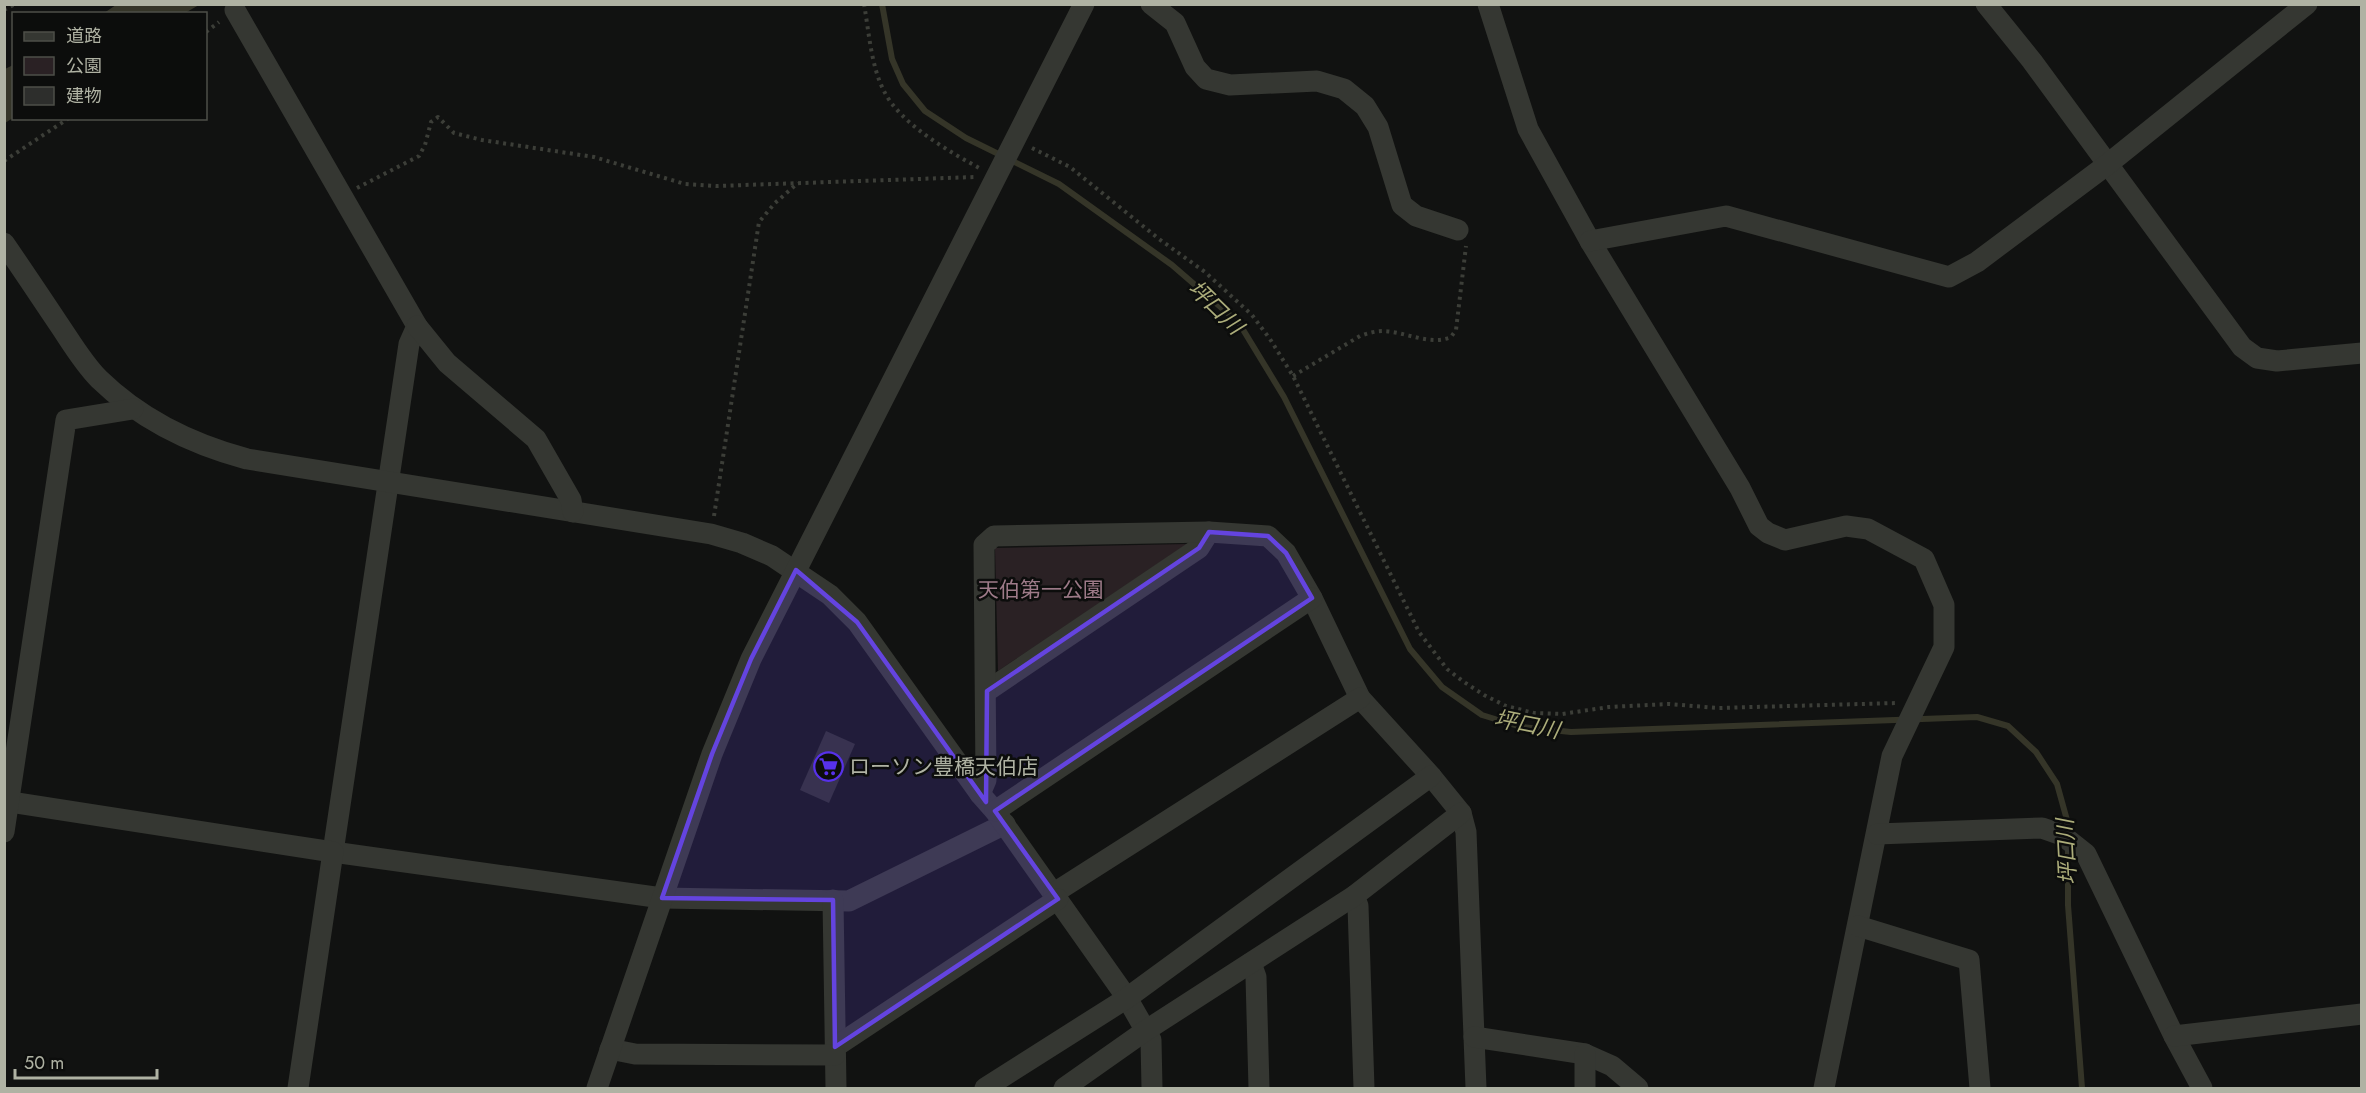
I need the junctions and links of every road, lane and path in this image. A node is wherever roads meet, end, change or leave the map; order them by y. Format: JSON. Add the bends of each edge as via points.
{"nodes":[{"id":1,"x":15,"y":4,"type":"edge"},
{"id":2,"x":864,"y":4,"type":"edge"},
{"id":3,"x":1084,"y":4,"type":"edge"},
{"id":4,"x":1151,"y":4,"type":"edge"},
{"id":5,"x":1488,"y":4,"type":"edge"},
{"id":6,"x":1986,"y":4,"type":"edge"},
{"id":7,"x":2307,"y":4,"type":"edge"},
{"id":8,"x":4,"y":10,"type":"edge"},
{"id":9,"x":235,"y":10,"type":"dead end"},
{"id":10,"x":66,"y":120,"type":"edge"},
{"id":11,"x":1014,"y":142,"type":"junction"},
{"id":12,"x":4,"y":160,"type":"edge"},
{"id":13,"x":2108,"y":164,"type":"junction"},
{"id":14,"x":997,"y":177,"type":"junction"},
{"id":15,"x":799,"y":183,"type":"junction"},
{"id":16,"x":342,"y":195,"type":"junction"},
{"id":17,"x":1458,"y":230,"type":"joint"},
{"id":18,"x":1590,"y":241,"type":"junction"},
{"id":19,"x":4,"y":243,"type":"edge"},
{"id":20,"x":417,"y":326,"type":"junction"},
{"id":21,"x":2361,"y":353,"type":"edge"},
{"id":22,"x":1293,"y":376,"type":"junction"},
{"id":23,"x":133,"y":409,"type":"junction"},
{"id":24,"x":389,"y":482,"type":"junction"},
{"id":25,"x":573,"y":512,"type":"junction"},
{"id":26,"x":1209,"y":532,"type":"junction"},
{"id":27,"x":711,"y":534,"type":"junction"},
{"id":28,"x":796,"y":570,"type":"junction"},
{"id":29,"x":1312,"y":598,"type":"junction"},
{"id":30,"x":987,"y":691,"type":"junction"},
{"id":31,"x":1360,"y":699,"type":"junction"},
{"id":32,"x":1915,"y":707,"type":"junction"},
{"id":33,"x":1431,"y":776,"type":"junction"},
{"id":34,"x":980,"y":794,"type":"junction"},
{"id":35,"x":7,"y":801,"type":"edge"},
{"id":36,"x":1461,"y":813,"type":"junction"},
{"id":37,"x":1000,"y":818,"type":"junction"},
{"id":38,"x":4,"y":832,"type":"edge"},
{"id":39,"x":1877,"y":834,"type":"junction"},
{"id":40,"x":333,"y":852,"type":"junction"},
{"id":41,"x":1056,"y":896,"type":"junction"},
{"id":42,"x":1354,"y":896,"type":"junction"},
{"id":43,"x":662,"y":898,"type":"junction"},
{"id":44,"x":833,"y":900,"type":"junction"},
{"id":45,"x":1858,"y":926,"type":"junction"},
{"id":46,"x":1251,"y":963,"type":"junction"},
{"id":47,"x":1127,"y":998,"type":"junction"},
{"id":48,"x":2361,"y":1014,"type":"edge"},
{"id":49,"x":1146,"y":1031,"type":"junction"},
{"id":50,"x":2174,"y":1036,"type":"junction"},
{"id":51,"x":1474,"y":1037,"type":"junction"},
{"id":52,"x":610,"y":1049,"type":"junction"},
{"id":53,"x":835,"y":1051,"type":"junction"},
{"id":54,"x":1585,"y":1054,"type":"junction"},
{"id":55,"x":298,"y":1089,"type":"edge"},
{"id":56,"x":597,"y":1089,"type":"edge"},
{"id":57,"x":836,"y":1089,"type":"edge"},
{"id":58,"x":985,"y":1089,"type":"edge"},
{"id":59,"x":1064,"y":1089,"type":"edge"},
{"id":60,"x":1152,"y":1089,"type":"edge"},
{"id":61,"x":1260,"y":1089,"type":"edge"},
{"id":62,"x":1364,"y":1089,"type":"edge"},
{"id":63,"x":1476,"y":1089,"type":"edge"},
{"id":64,"x":1586,"y":1089,"type":"edge"},
{"id":65,"x":1638,"y":1089,"type":"edge"},
{"id":66,"x":1824,"y":1089,"type":"edge"},
{"id":67,"x":1980,"y":1089,"type":"edge"},
{"id":68,"x":2202,"y":1089,"type":"edge"}],
"edges":[{"from":1,"to":8,"type":"path"},
{"from":2,"to":14,"type":"path","via":[[876,71],[893,104],[944,149]]},
{"from":3,"to":11,"type":"street"},
{"from":4,"to":17,"type":"street","via":[[1175,22],[1195,67],[1206,79],[1230,85],[1317,81],[1344,89],[1365,106],[1378,127],[1401,205],[1416,216]]},
{"from":5,"to":18,"type":"street","via":[[1528,129]]},
{"from":6,"to":13,"type":"street"},
{"from":7,"to":13,"type":"street"},
{"from":9,"to":16,"type":"street"},
{"from":10,"to":12,"type":"path"},
{"from":11,"to":14,"type":"street"},
{"from":11,"to":22,"type":"path","via":[[1070,167],[1205,272],[1252,315]]},
{"from":13,"to":18,"type":"street","via":[[1977,262],[1949,277],[1726,216]]},
{"from":13,"to":21,"type":"street","via":[[2242,347],[2257,358],[2277,361]]},
{"from":14,"to":15,"type":"path"},
{"from":14,"to":28,"type":"street"},
{"from":15,"to":16,"type":"path","via":[[685,184],[594,157],[454,133],[438,117],[431,122],[419,156]]},
{"from":15,"to":27,"type":"path","via":[[759,222]]},
{"from":16,"to":20,"type":"street"},
{"from":17,"to":22,"type":"path","via":[[1465,238],[1466,248],[1456,330],[1451,337],[1437,341],[1372,332]]},
{"from":18,"to":32,"type":"street","via":[[1767,533],[1785,540],[1846,526],[1868,529],[1924,560],[1944,605],[1944,647]]},
{"from":19,"to":23,"type":"street","via":[[77,352],[98,378]]},
{"from":20,"to":24,"type":"street","via":[[409,344]]},
{"from":20,"to":25,"type":"street","via":[[447,363],[536,439],[571,500]]},
{"from":22,"to":32,"type":"path","via":[[1419,632],[1447,669],[1484,695],[1534,713],[1562,714],[1669,704],[1718,708]]},
{"from":23,"to":24,"type":"street","via":[[174,434],[215,451]]},
{"from":23,"to":35,"type":"street","via":[[66,420]]},
{"from":24,"to":25,"type":"street"},
{"from":24,"to":40,"type":"street"},
{"from":25,"to":27,"type":"street"},
{"from":26,"to":29,"type":"street","via":[[1268,536],[1286,553]]},
{"from":26,"to":30,"type":"street","via":[[1199,548]]},
{"from":26,"to":30,"type":"street","via":[[994,536],[984,545]]},
{"from":27,"to":28,"type":"street","via":[[742,543]]},
{"from":28,"to":34,"type":"street","via":[[830,595],[857,622]]},
{"from":28,"to":43,"type":"street","via":[[751,659],[712,754]]},
{"from":29,"to":31,"type":"street"},
{"from":29,"to":37,"type":"street"},
{"from":30,"to":34,"type":"street","via":[[986,780]]},
{"from":31,"to":33,"type":"street"},
{"from":31,"to":41,"type":"street"},
{"from":32,"to":39,"type":"street","via":[[1892,756]]},
{"from":33,"to":36,"type":"street"},
{"from":33,"to":47,"type":"street"},
{"from":34,"to":37,"type":"street"},
{"from":35,"to":38,"type":"street"},
{"from":35,"to":40,"type":"street"},
{"from":36,"to":42,"type":"street"},
{"from":36,"to":51,"type":"street","via":[[1466,832]]},
{"from":37,"to":41,"type":"street"},
{"from":37,"to":44,"type":"street","via":[[849,901]]},
{"from":39,"to":45,"type":"street"},
{"from":39,"to":50,"type":"street","via":[[2042,828],[2069,841],[2086,854]]},
{"from":40,"to":43,"type":"street"},
{"from":40,"to":55,"type":"street"},
{"from":41,"to":47,"type":"street"},
{"from":41,"to":53,"type":"street"},
{"from":42,"to":46,"type":"street"},
{"from":42,"to":62,"type":"street","via":[[1358,906]]},
{"from":43,"to":44,"type":"street"},
{"from":43,"to":52,"type":"street"},
{"from":44,"to":53,"type":"street"},
{"from":45,"to":66,"type":"street"},
{"from":45,"to":67,"type":"street","via":[[1969,960]]},
{"from":46,"to":49,"type":"street"},
{"from":46,"to":61,"type":"street","via":[[1256,977]]},
{"from":47,"to":49,"type":"street"},
{"from":47,"to":58,"type":"street"},
{"from":48,"to":50,"type":"street"},
{"from":49,"to":59,"type":"street"},
{"from":49,"to":60,"type":"street","via":[[1151,1040]]},
{"from":50,"to":68,"type":"street"},
{"from":51,"to":54,"type":"street"},
{"from":51,"to":63,"type":"street"},
{"from":52,"to":53,"type":"street","via":[[635,1054]]},
{"from":52,"to":56,"type":"street"},
{"from":53,"to":57,"type":"street"},
{"from":54,"to":64,"type":"street"},
{"from":54,"to":65,"type":"street","via":[[1612,1066]]}]}
